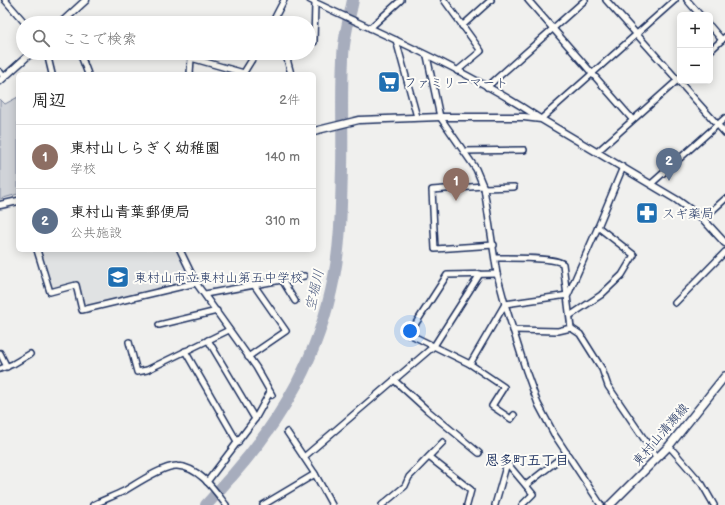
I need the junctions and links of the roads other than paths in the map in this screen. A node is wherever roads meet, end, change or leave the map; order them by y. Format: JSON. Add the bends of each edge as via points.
{"nodes":[{"id":1,"x":5,"y":0,"type":"edge"},
{"id":2,"x":86,"y":0,"type":"edge"},
{"id":3,"x":284,"y":0,"type":"edge"},
{"id":4,"x":401,"y":0,"type":"edge"},
{"id":5,"x":444,"y":0,"type":"edge"},
{"id":6,"x":491,"y":0,"type":"edge"},
{"id":7,"x":528,"y":0,"type":"edge"},
{"id":8,"x":584,"y":0,"type":"edge"},
{"id":9,"x":606,"y":0,"type":"edge"},
{"id":10,"x":675,"y":0,"type":"edge"},
{"id":11,"x":687,"y":0,"type":"edge"},
{"id":12,"x":312,"y":1,"type":"edge"},
{"id":13,"x":697,"y":12,"type":"edge"},
{"id":14,"x":19,"y":16,"type":"edge"},
{"id":15,"x":72,"y":16,"type":"edge"},
{"id":16,"x":276,"y":16,"type":"edge"},
{"id":17,"x":313,"y":16,"type":"edge"},
{"id":18,"x":462,"y":26,"type":"junction"},
{"id":19,"x":370,"y":28,"type":"junction"},
{"id":20,"x":553,"y":28,"type":"junction"},
{"id":21,"x":713,"y":29,"type":"edge"},
{"id":22,"x":637,"y":34,"type":"junction"},
{"id":23,"x":724,"y":39,"type":"edge"},
{"id":24,"x":396,"y":40,"type":"junction"},
{"id":25,"x":713,"y":48,"type":"edge"},
{"id":26,"x":428,"y":56,"type":"junction"},
{"id":27,"x":23,"y":60,"type":"edge"},
{"id":28,"x":49,"y":60,"type":"edge"},
{"id":29,"x":83,"y":60,"type":"edge"},
{"id":30,"x":191,"y":60,"type":"edge"},
{"id":31,"x":198,"y":60,"type":"edge"},
{"id":32,"x":252,"y":60,"type":"edge"},
{"id":33,"x":287,"y":60,"type":"edge"},
{"id":34,"x":457,"y":71,"type":"junction"},
{"id":35,"x":0,"y":72,"type":"edge"},
{"id":36,"x":52,"y":72,"type":"edge"},
{"id":37,"x":87,"y":72,"type":"edge"},
{"id":38,"x":190,"y":72,"type":"edge"},
{"id":39,"x":237,"y":72,"type":"edge"},
{"id":40,"x":245,"y":72,"type":"edge"},
{"id":41,"x":290,"y":72,"type":"edge"},
{"id":42,"x":592,"y":74,"type":"junction"},
{"id":43,"x":677,"y":78,"type":"edge"},
{"id":44,"x":2,"y":80,"type":"edge"},
{"id":45,"x":677,"y":80,"type":"edge"},
{"id":46,"x":682,"y":84,"type":"edge"},
{"id":47,"x":487,"y":87,"type":"junction"},
{"id":48,"x":417,"y":117,"type":"junction"},
{"id":49,"x":440,"y":117,"type":"junction"},
{"id":50,"x":725,"y":118,"type":"edge"},
{"id":51,"x":541,"y":119,"type":"junction"},
{"id":52,"x":632,"y":119,"type":"junction"},
{"id":53,"x":717,"y":124,"type":"junction"},
{"id":54,"x":316,"y":131,"type":"edge"},
{"id":55,"x":725,"y":133,"type":"edge"},
{"id":56,"x":524,"y":150,"type":"dead end"},
{"id":57,"x":464,"y":151,"type":"junction"},
{"id":58,"x":597,"y":152,"type":"junction"},
{"id":59,"x":623,"y":167,"type":"junction"},
{"id":60,"x":651,"y":184,"type":"junction"},
{"id":61,"x":483,"y":187,"type":"junction"},
{"id":62,"x":514,"y":187,"type":"dead end"},
{"id":63,"x":725,"y":199,"type":"edge"},
{"id":64,"x":16,"y":201,"type":"edge"},
{"id":65,"x":0,"y":205,"type":"edge"},
{"id":66,"x":703,"y":219,"type":"junction"},
{"id":67,"x":598,"y":227,"type":"junction"},
{"id":68,"x":725,"y":243,"type":"edge"},
{"id":69,"x":494,"y":245,"type":"junction"},
{"id":70,"x":38,"y":252,"type":"edge"},
{"id":71,"x":181,"y":252,"type":"edge"},
{"id":72,"x":725,"y":252,"type":"edge"},
{"id":73,"x":495,"y":258,"type":"junction"},
{"id":74,"x":480,"y":274,"type":"junction"},
{"id":75,"x":497,"y":274,"type":"junction"},
{"id":76,"x":304,"y":276,"type":"dead end"},
{"id":77,"x":282,"y":280,"type":"junction"},
{"id":78,"x":196,"y":283,"type":"junction"},
{"id":79,"x":254,"y":285,"type":"junction"},
{"id":80,"x":205,"y":294,"type":"junction"},
{"id":81,"x":568,"y":295,"type":"junction"},
{"id":82,"x":295,"y":301,"type":"dead end"},
{"id":83,"x":675,"y":303,"type":"dead end"},
{"id":84,"x":505,"y":304,"type":"junction"},
{"id":85,"x":217,"y":311,"type":"junction"},
{"id":86,"x":571,"y":315,"type":"junction"},
{"id":87,"x":159,"y":325,"type":"dead end"},
{"id":88,"x":571,"y":328,"type":"junction"},
{"id":89,"x":229,"y":330,"type":"junction"},
{"id":90,"x":513,"y":330,"type":"junction"},
{"id":91,"x":208,"y":340,"type":"junction"},
{"id":92,"x":129,"y":342,"type":"dead end"},
{"id":93,"x":434,"y":346,"type":"junction"},
{"id":94,"x":185,"y":351,"type":"junction"},
{"id":95,"x":0,"y":353,"type":"edge"},
{"id":96,"x":30,"y":354,"type":"dead end"},
{"id":97,"x":248,"y":357,"type":"junction"},
{"id":98,"x":470,"y":364,"type":"junction"},
{"id":99,"x":7,"y":367,"type":"junction"},
{"id":100,"x":0,"y":369,"type":"edge"},
{"id":101,"x":725,"y":376,"type":"edge"},
{"id":102,"x":394,"y":380,"type":"junction"},
{"id":103,"x":514,"y":415,"type":"dead end"},
{"id":104,"x":254,"y":419,"type":"junction"},
{"id":105,"x":287,"y":432,"type":"dead end"},
{"id":106,"x":444,"y":442,"type":"dead end"},
{"id":107,"x":238,"y":443,"type":"junction"},
{"id":108,"x":669,"y":446,"type":"junction"},
{"id":109,"x":479,"y":453,"type":"dead end"},
{"id":110,"x":567,"y":453,"type":"junction"},
{"id":111,"x":304,"y":456,"type":"junction"},
{"id":112,"x":429,"y":457,"type":"junction"},
{"id":113,"x":657,"y":458,"type":"junction"},
{"id":114,"x":315,"y":474,"type":"junction"},
{"id":115,"x":208,"y":482,"type":"junction"},
{"id":116,"x":526,"y":486,"type":"junction"},
{"id":117,"x":104,"y":503,"type":"edge"},
{"id":118,"x":93,"y":505,"type":"edge"},
{"id":119,"x":226,"y":505,"type":"edge"},
{"id":120,"x":263,"y":505,"type":"edge"},
{"id":121,"x":332,"y":505,"type":"edge"},
{"id":122,"x":382,"y":505,"type":"edge"},
{"id":123,"x":466,"y":505,"type":"edge"},
{"id":124,"x":495,"y":505,"type":"edge"},
{"id":125,"x":522,"y":505,"type":"edge"},
{"id":126,"x":601,"y":505,"type":"edge"},
{"id":127,"x":610,"y":505,"type":"edge"},
{"id":128,"x":714,"y":505,"type":"edge"}],
"edges":[{"from":1,"to":14,"type":"street"},
{"from":2,"to":15,"type":"street"},
{"from":3,"to":16,"type":"street"},
{"from":4,"to":19,"type":"street"},
{"from":5,"to":18,"type":"street"},
{"from":6,"to":18,"type":"street"},
{"from":7,"to":20,"type":"street"},
{"from":8,"to":20,"type":"street"},
{"from":9,"to":22,"type":"street"},
{"from":10,"to":22,"type":"street"},
{"from":11,"to":13,"type":"street"},
{"from":12,"to":17,"type":"street"},
{"from":12,"to":19,"type":"street"},
{"from":18,"to":34,"type":"street","via":[[481,51]]},
{"from":19,"to":24,"type":"street"},
{"from":20,"to":42,"type":"street"},
{"from":20,"to":47,"type":"street"},
{"from":21,"to":23,"type":"street"},
{"from":22,"to":42,"type":"street"},
{"from":22,"to":43,"type":"street"},
{"from":23,"to":25,"type":"street"},
{"from":24,"to":26,"type":"street"},
{"from":24,"to":48,"type":"street"},
{"from":26,"to":34,"type":"street"},
{"from":26,"to":49,"type":"street"},
{"from":27,"to":44,"type":"street"},
{"from":28,"to":36,"type":"street"},
{"from":29,"to":37,"type":"street"},
{"from":30,"to":38,"type":"street"},
{"from":31,"to":39,"type":"street"},
{"from":32,"to":40,"type":"street"},
{"from":33,"to":41,"type":"street"},
{"from":34,"to":47,"type":"street"},
{"from":35,"to":44,"type":"street"},
{"from":42,"to":51,"type":"street"},
{"from":42,"to":52,"type":"street"},
{"from":45,"to":52,"type":"street"},
{"from":46,"to":53,"type":"street"},
{"from":47,"to":51,"type":"street"},
{"from":48,"to":49,"type":"street"},
{"from":48,"to":54,"type":"street","via":[[357,120]]},
{"from":49,"to":51,"type":"street"},
{"from":49,"to":57,"type":"street"},
{"from":50,"to":53,"type":"street"},
{"from":51,"to":58,"type":"street"},
{"from":52,"to":58,"type":"street"},
{"from":53,"to":55,"type":"street"},
{"from":53,"to":60,"type":"street"},
{"from":56,"to":57,"type":"street"},
{"from":57,"to":61,"type":"street","via":[[476,169]]},
{"from":58,"to":59,"type":"street"},
{"from":59,"to":60,"type":"street"},
{"from":59,"to":67,"type":"street"},
{"from":60,"to":66,"type":"street"},
{"from":61,"to":62,"type":"street"},
{"from":61,"to":69,"type":"street"},
{"from":61,"to":69,"type":"street","via":[[432,190],[435,249]]},
{"from":63,"to":66,"type":"street"},
{"from":64,"to":65,"type":"street"},
{"from":66,"to":68,"type":"street"},
{"from":67,"to":81,"type":"street"},
{"from":67,"to":86,"type":"street","via":[[634,255],[622,275],[601,295]]},
{"from":69,"to":73,"type":"street"},
{"from":70,"to":78,"type":"street","via":[[50,292],[76,285],[82,310]]},
{"from":71,"to":78,"type":"street"},
{"from":72,"to":83,"type":"street"},
{"from":73,"to":75,"type":"street"},
{"from":73,"to":81,"type":"street","via":[[561,262]]},
{"from":74,"to":75,"type":"street"},
{"from":74,"to":93,"type":"street"},
{"from":74,"to":93,"type":"street","via":[[447,275],[409,334]]},
{"from":75,"to":84,"type":"street"},
{"from":76,"to":77,"type":"street"},
{"from":77,"to":79,"type":"street"},
{"from":77,"to":82,"type":"street"},
{"from":78,"to":80,"type":"street"},
{"from":79,"to":80,"type":"street"},
{"from":79,"to":97,"type":"street","via":[[286,331]]},
{"from":80,"to":85,"type":"street"},
{"from":81,"to":84,"type":"street"},
{"from":81,"to":86,"type":"street"},
{"from":84,"to":90,"type":"street"},
{"from":84,"to":98,"type":"street"},
{"from":85,"to":87,"type":"street"},
{"from":85,"to":89,"type":"street"},
{"from":86,"to":88,"type":"street"},
{"from":88,"to":90,"type":"street","via":[[558,331]]},
{"from":88,"to":113,"type":"street","via":[[580,334],[602,369],[608,386]]},
{"from":89,"to":91,"type":"street"},
{"from":89,"to":97,"type":"street"},
{"from":90,"to":110,"type":"street","via":[[538,404]]},
{"from":91,"to":94,"type":"street"},
{"from":91,"to":104,"type":"street"},
{"from":92,"to":94,"type":"street","via":[[137,372],[147,370]]},
{"from":93,"to":98,"type":"street"},
{"from":93,"to":102,"type":"street"},
{"from":94,"to":107,"type":"street"},
{"from":95,"to":99,"type":"street"},
{"from":96,"to":99,"type":"street"},
{"from":97,"to":104,"type":"street","via":[[271,394]]},
{"from":98,"to":103,"type":"street","via":[[504,386],[490,409],[511,420]]},
{"from":99,"to":100,"type":"street"},
{"from":101,"to":108,"type":"main road","name":"東村山清瀬線"},
{"from":102,"to":109,"type":"street"},
{"from":102,"to":111,"type":"street"},
{"from":104,"to":107,"type":"street"},
{"from":105,"to":111,"type":"street"},
{"from":106,"to":112,"type":"street"},
{"from":107,"to":115,"type":"street"},
{"from":108,"to":113,"type":"main road","name":"東村山清瀬線"},
{"from":108,"to":128,"type":"street","via":[[702,484]]},
{"from":110,"to":116,"type":"street"},
{"from":110,"to":126,"type":"street"},
{"from":111,"to":114,"type":"street"},
{"from":112,"to":122,"type":"street","via":[[405,486]]},
{"from":112,"to":123,"type":"street","via":[[471,490]]},
{"from":113,"to":127,"type":"main road","name":"東村山清瀬線"},
{"from":114,"to":120,"type":"street"},
{"from":114,"to":121,"type":"street"},
{"from":115,"to":117,"type":"street","via":[[186,468],[175,466],[161,470]]},
{"from":115,"to":119,"type":"street"},
{"from":116,"to":124,"type":"street","via":[[508,464]]},
{"from":116,"to":125,"type":"street","via":[[533,494]]},
{"from":117,"to":118,"type":"street"}]}
